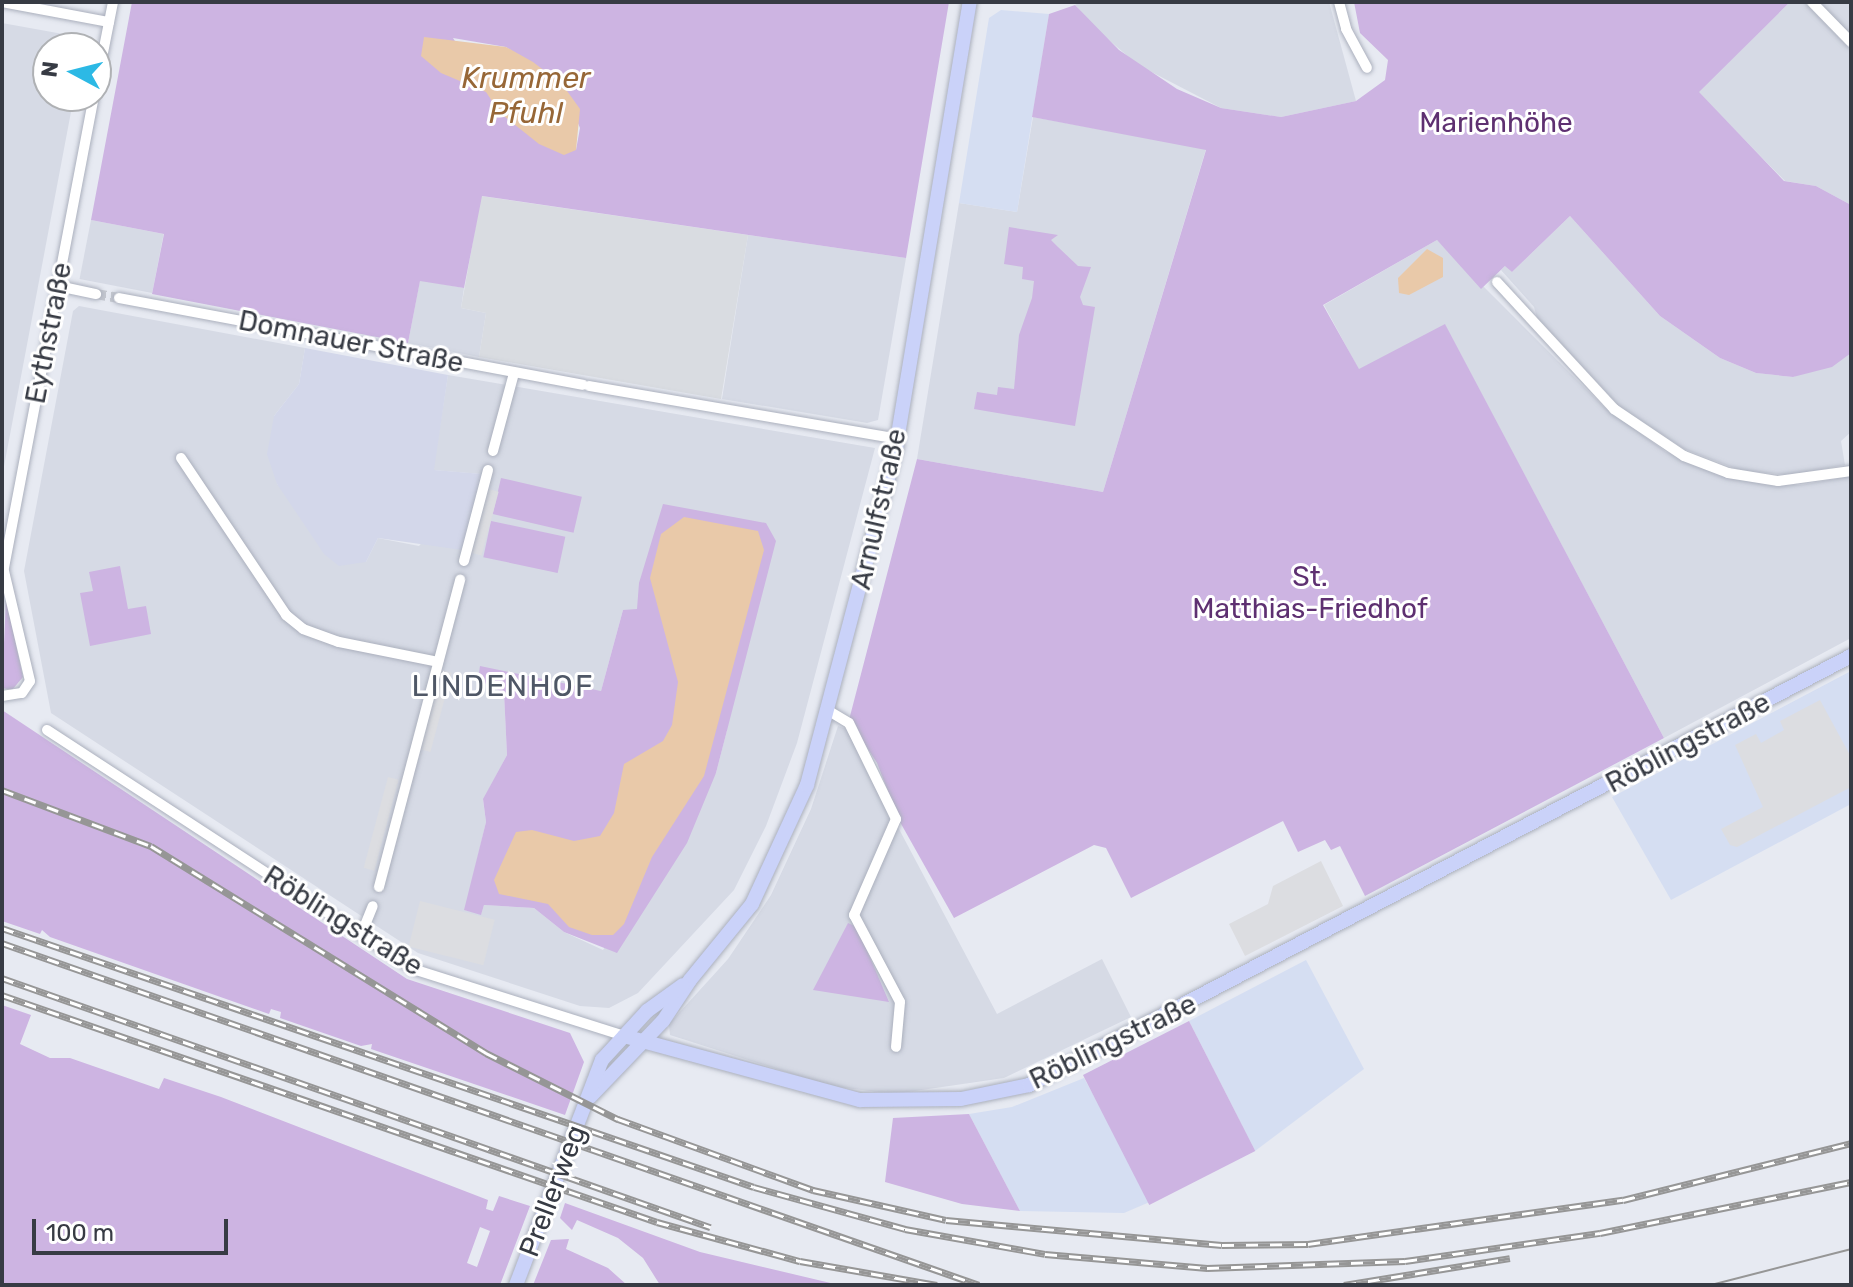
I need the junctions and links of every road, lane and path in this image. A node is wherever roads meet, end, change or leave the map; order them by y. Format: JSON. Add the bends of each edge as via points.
{"nodes":[{"id":1,"x":2,"y":2,"type":"edge"},
{"id":2,"x":113,"y":2,"type":"edge"},
{"id":3,"x":970,"y":2,"type":"edge"},
{"id":4,"x":1339,"y":2,"type":"edge"},
{"id":5,"x":1812,"y":2,"type":"edge"},
{"id":6,"x":109,"y":22,"type":"junction"},
{"id":7,"x":107,"y":32,"type":"edge"},
{"id":8,"x":1851,"y":42,"type":"edge"},
{"id":9,"x":1367,"y":68,"type":"dead end"},
{"id":10,"x":91,"y":112,"type":"edge"},
{"id":11,"x":1497,"y":282,"type":"dead end"},
{"id":12,"x":58,"y":286,"type":"junction"},
{"id":13,"x":96,"y":294,"type":"tunnel mouth"},
{"id":14,"x":119,"y":298,"type":"tunnel mouth"},
{"id":15,"x":514,"y":373,"type":"junction"},
{"id":16,"x":898,"y":439,"type":"junction"},
{"id":17,"x":493,"y":451,"type":"dead end"},
{"id":18,"x":181,"y":458,"type":"dead end"},
{"id":19,"x":488,"y":470,"type":"dead end"},
{"id":20,"x":1851,"y":471,"type":"edge"},
{"id":21,"x":464,"y":561,"type":"dead end"},
{"id":22,"x":3,"y":574,"type":"edge"},
{"id":23,"x":460,"y":580,"type":"dead end"},
{"id":24,"x":1851,"y":656,"type":"edge"},
{"id":25,"x":438,"y":662,"type":"junction"},
{"id":26,"x":2,"y":696,"type":"edge"},
{"id":27,"x":829,"y":711,"type":"junction"},
{"id":28,"x":47,"y":730,"type":"dead end"},
{"id":29,"x":379,"y":887,"type":"dead end"},
{"id":30,"x":373,"y":906,"type":"dead end"},
{"id":31,"x":361,"y":935,"type":"junction"},
{"id":32,"x":690,"y":980,"type":"junction"},
{"id":33,"x":624,"y":1036,"type":"junction"},
{"id":34,"x":644,"y":1041,"type":"junction"},
{"id":35,"x":896,"y":1047,"type":"dead end"},
{"id":36,"x":590,"y":1097,"type":"junction"},
{"id":37,"x":516,"y":1285,"type":"edge"}],
"edges":[{"from":1,"to":6,"type":"street"},
{"from":2,"to":6,"type":"street"},
{"from":3,"to":16,"type":"main road","name":"Arnulfstraße"},
{"from":4,"to":9,"type":"street","via":[[1346,29]]},
{"from":5,"to":8,"type":"street"},
{"from":6,"to":7,"type":"street"},
{"from":10,"to":12,"type":"street","name":"Eythstraße"},
{"from":11,"to":20,"type":"street","via":[[1614,409],[1684,456],[1765,480]]},
{"from":12,"to":13,"type":"street"},
{"from":12,"to":22,"type":"street","name":"Eythstraße"},
{"from":14,"to":15,"type":"street","name":"Domnauer Straße"},
{"from":15,"to":16,"type":"street","name":"Domnauer Straße"},
{"from":15,"to":17,"type":"street"},
{"from":16,"to":27,"type":"main road","name":"Arnulfstraße"},
{"from":18,"to":25,"type":"street","via":[[286,615],[303,629],[320,638]]},
{"from":19,"to":21,"type":"street"},
{"from":22,"to":26,"type":"street","name":"Eythstraße","via":[[30,681],[22,693]]},
{"from":23,"to":25,"type":"street"},
{"from":24,"to":34,"type":"main road","name":"Röblingstraße","via":[[1029,1085],[961,1099],[860,1100]]},
{"from":25,"to":29,"type":"street"},
{"from":27,"to":32,"type":"main road","name":"Arnulfstraße","via":[[807,785],[773,864],[732,933]]},
{"from":27,"to":35,"type":"street","via":[[849,723],[896,819],[854,915],[900,1002]]},
{"from":28,"to":31,"type":"street","name":"Röblingstraße"},
{"from":30,"to":31,"type":"street"},
{"from":31,"to":33,"type":"street","name":"Röblingstraße","via":[[413,969]]},
{"from":32,"to":33,"type":"main road","name":"Arnulfstraße","via":[[647,1011]]},
{"from":32,"to":34,"type":"main road","name":"Arnulfstraße"},
{"from":33,"to":34,"type":"main road","name":"Röblingstraße"},
{"from":33,"to":36,"type":"main road","name":"Prellerweg","via":[[602,1060]]},
{"from":34,"to":36,"type":"main road","name":"Prellerweg"},
{"from":36,"to":37,"type":"main road","name":"Prellerweg"}]}
